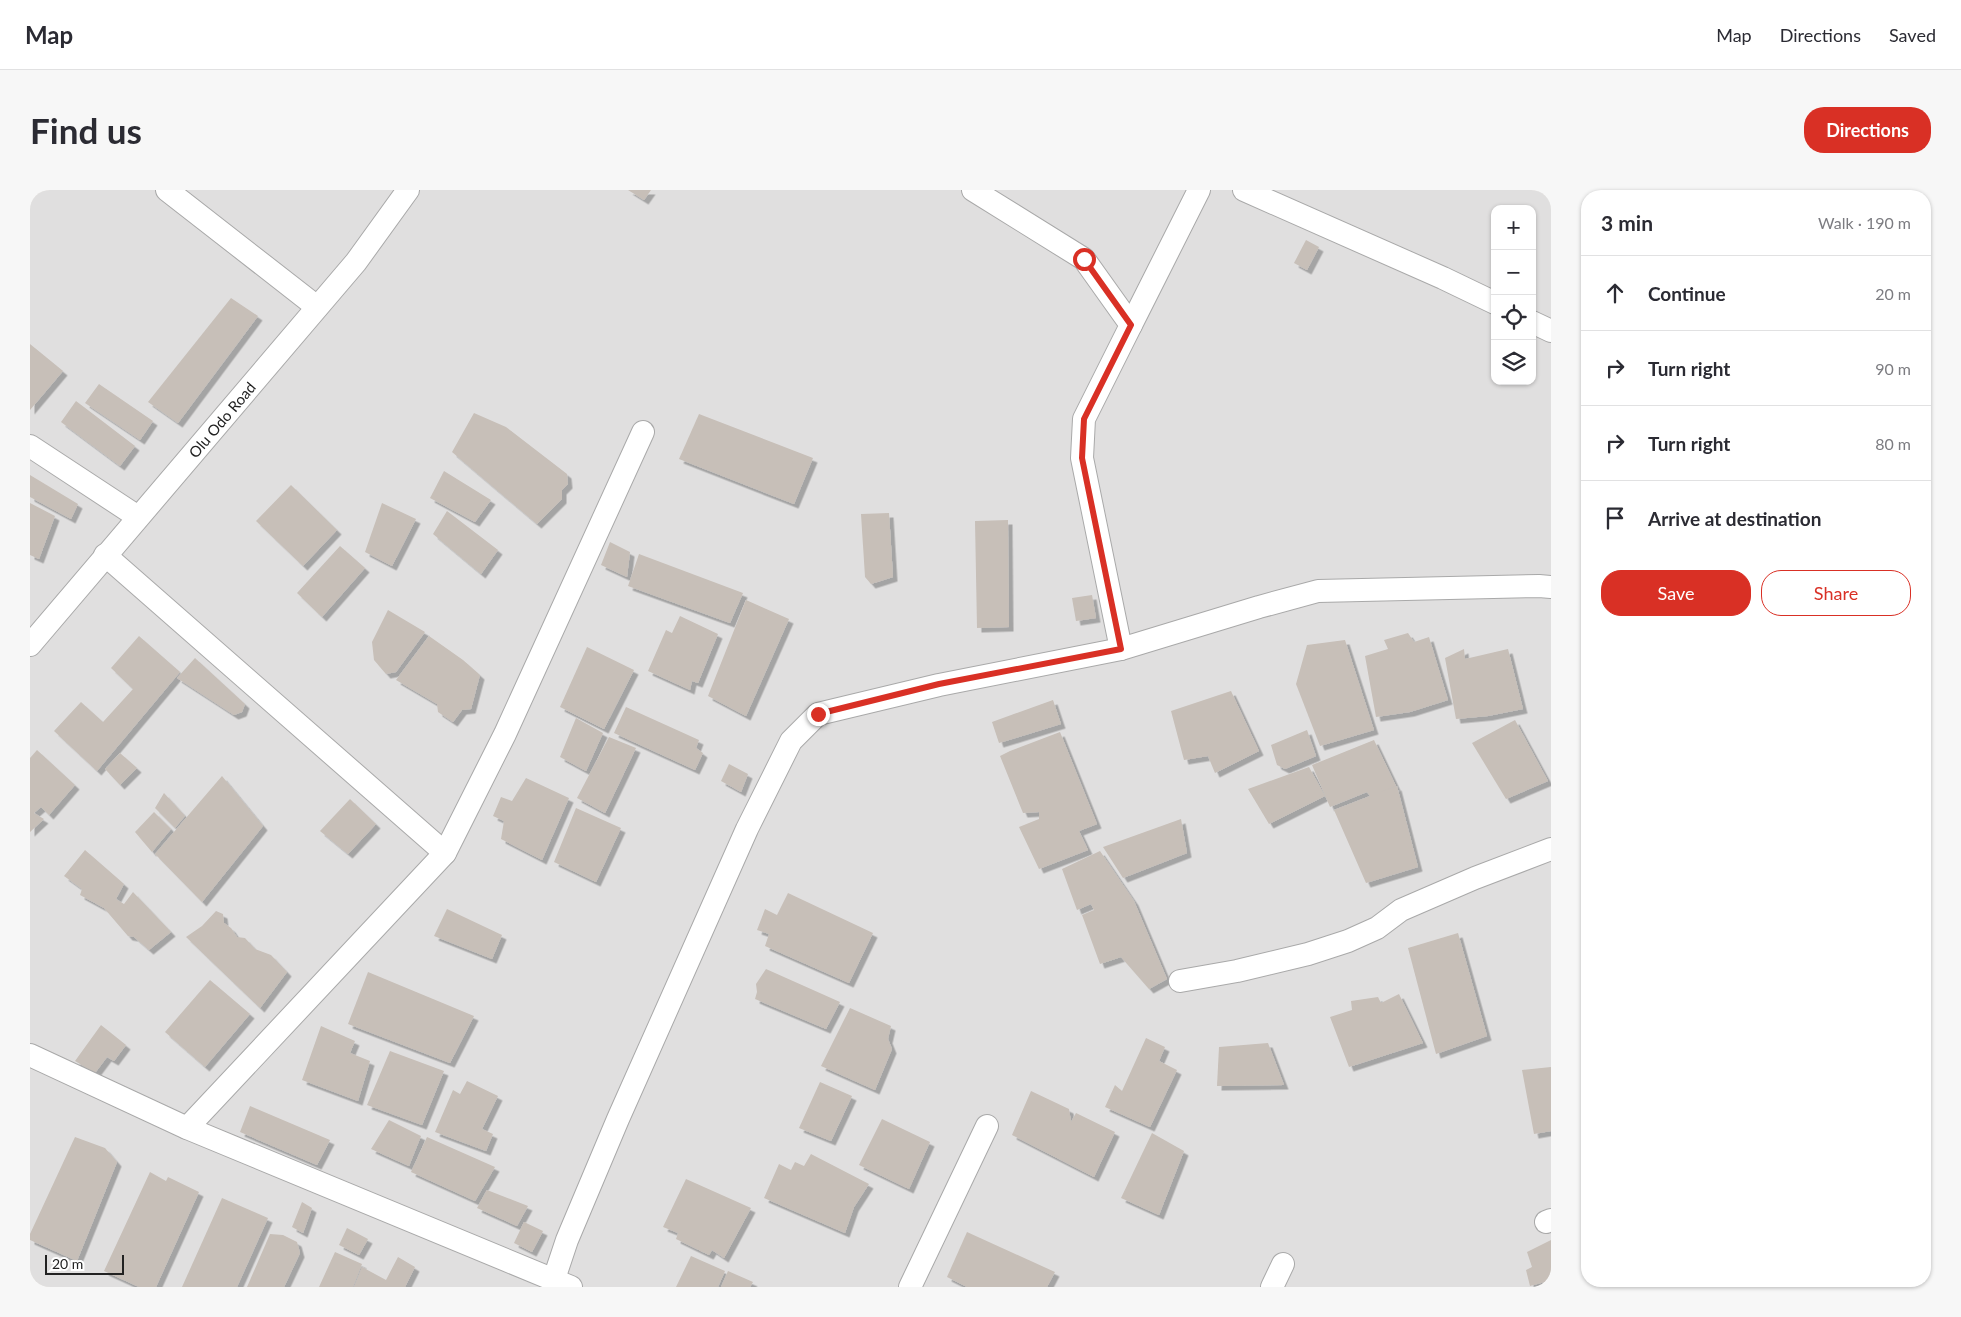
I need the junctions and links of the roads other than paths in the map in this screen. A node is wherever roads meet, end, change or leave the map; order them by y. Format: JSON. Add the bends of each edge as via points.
{"nodes":[{"id":1,"x":168,"y":190,"type":"edge"},
{"id":2,"x":408,"y":190,"type":"edge"},
{"id":3,"x":973,"y":190,"type":"edge"},
{"id":4,"x":1199,"y":190,"type":"edge"},
{"id":5,"x":1244,"y":190,"type":"edge"},
{"id":6,"x":1491,"y":301,"type":"edge"},
{"id":7,"x":316,"y":308,"type":"junction"},
{"id":8,"x":1536,"y":324,"type":"edge"},
{"id":9,"x":1131,"y":325,"type":"junction"},
{"id":10,"x":1551,"y":331,"type":"edge"},
{"id":11,"x":643,"y":432,"type":"dead end"},
{"id":12,"x":30,"y":446,"type":"edge"},
{"id":13,"x":138,"y":517,"type":"junction"},
{"id":14,"x":105,"y":556,"type":"junction"},
{"id":15,"x":1551,"y":587,"type":"edge"},
{"id":16,"x":30,"y":645,"type":"edge"},
{"id":17,"x":1121,"y":649,"type":"junction"},
{"id":18,"x":1551,"y":849,"type":"edge"},
{"id":19,"x":445,"y":853,"type":"junction"},
{"id":20,"x":1180,"y":981,"type":"dead end"},
{"id":21,"x":30,"y":1055,"type":"edge"},
{"id":22,"x":987,"y":1126,"type":"dead end"},
{"id":23,"x":187,"y":1128,"type":"junction"},
{"id":24,"x":1284,"y":1264,"type":"dead end"},
{"id":25,"x":563,"y":1283,"type":"edge"},
{"id":26,"x":910,"y":1287,"type":"edge"},
{"id":27,"x":1272,"y":1287,"type":"edge"}],
"edges":[{"from":1,"to":7,"type":"street"},
{"from":2,"to":7,"type":"street","name":"Olu Odo Road","via":[[356,262]]},
{"from":3,"to":9,"type":"street","via":[[1084,259]]},
{"from":4,"to":9,"type":"street"},
{"from":5,"to":6,"type":"street"},
{"from":7,"to":13,"type":"street","name":"Olu Odo Road"},
{"from":8,"to":10,"type":"street"},
{"from":9,"to":17,"type":"street","via":[[1084,419],[1082,458]]},
{"from":11,"to":19,"type":"street","via":[[505,734]]},
{"from":12,"to":13,"type":"street"},
{"from":13,"to":14,"type":"street","name":"Olu Odo Road"},
{"from":14,"to":16,"type":"street","name":"Olu Odo Road"},
{"from":14,"to":19,"type":"street"},
{"from":15,"to":17,"type":"street","via":[[1318,591]]},
{"from":17,"to":25,"type":"street","via":[[939,684],[818,714],[791,741],[746,829],[567,1240]]},
{"from":18,"to":20,"type":"street","via":[[1401,910],[1377,928],[1348,941],[1308,954]]},
{"from":19,"to":23,"type":"street"},
{"from":21,"to":23,"type":"street"},
{"from":22,"to":26,"type":"street"},
{"from":23,"to":25,"type":"street"},
{"from":24,"to":27,"type":"street"}]}
